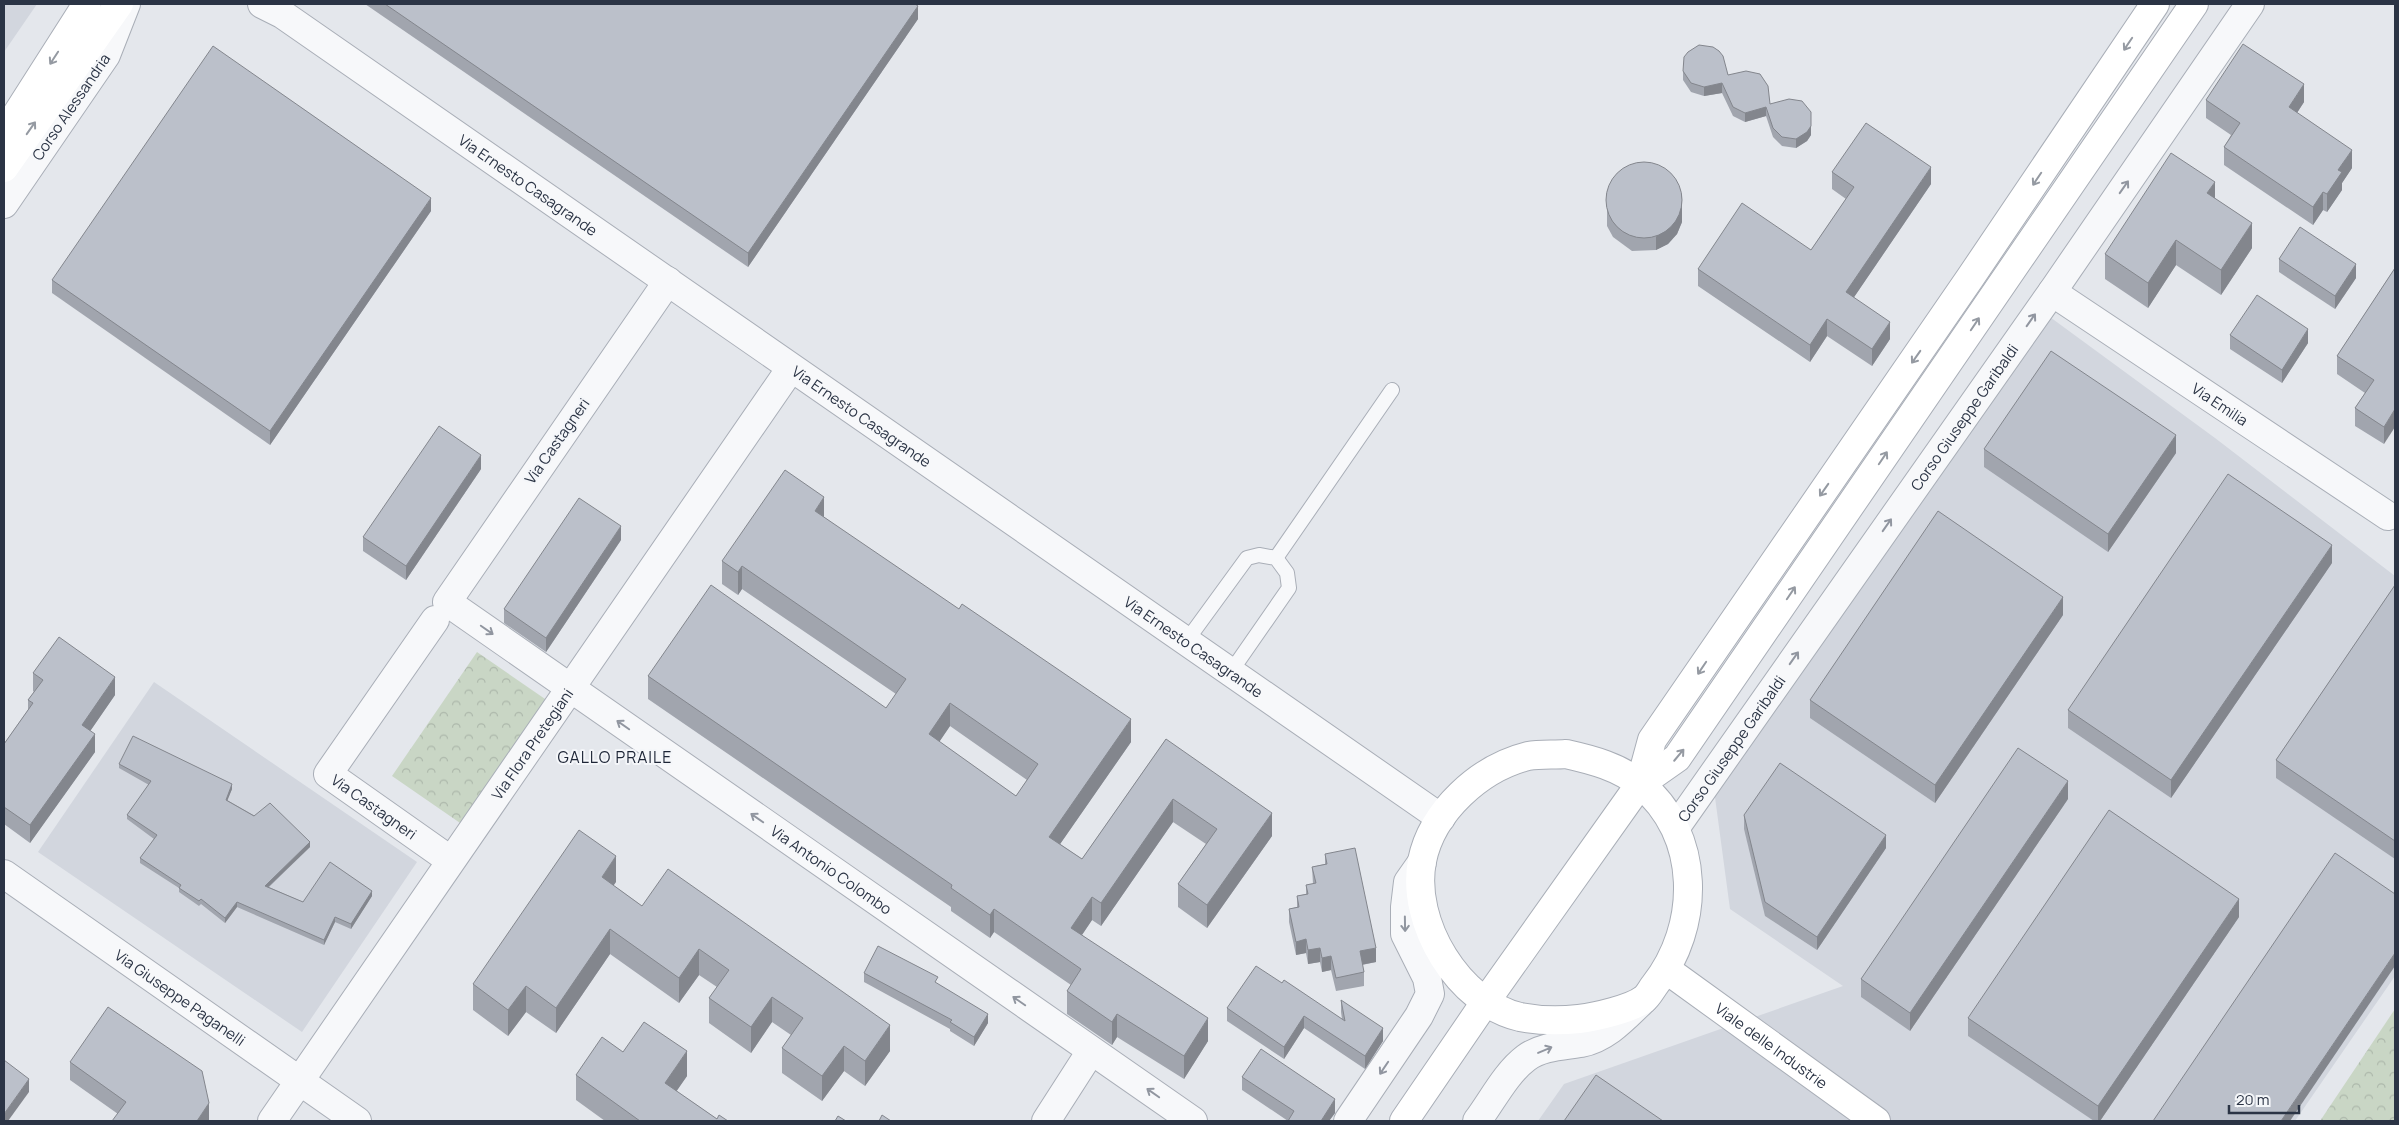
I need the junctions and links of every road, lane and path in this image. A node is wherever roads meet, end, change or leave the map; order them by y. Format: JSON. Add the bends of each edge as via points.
{"nodes":[{"id":1,"x":87,"y":4,"type":"edge"},
{"id":2,"x":119,"y":4,"type":"edge"},
{"id":3,"x":126,"y":4,"type":"edge"},
{"id":4,"x":2155,"y":4,"type":"edge"},
{"id":5,"x":2194,"y":4,"type":"edge"},
{"id":6,"x":2250,"y":4,"type":"edge"},
{"id":7,"x":272,"y":7,"type":"edge"},
{"id":8,"x":4,"y":134,"type":"edge"},
{"id":9,"x":4,"y":168,"type":"edge"},
{"id":10,"x":4,"y":204,"type":"edge"},
{"id":11,"x":668,"y":281,"type":"junction"},
{"id":12,"x":2052,"y":292,"type":"junction"},
{"id":13,"x":791,"y":368,"type":"junction"},
{"id":14,"x":1392,"y":390,"type":"dead end"},
{"id":15,"x":2388,"y":516,"type":"dead end"},
{"id":16,"x":1276,"y":558,"type":"junction"},
{"id":17,"x":441,"y":611,"type":"junction"},
{"id":18,"x":1186,"y":643,"type":"junction"},
{"id":19,"x":1230,"y":673,"type":"junction"},
{"id":20,"x":570,"y":688,"type":"junction"},
{"id":21,"x":1640,"y":784,"type":"junction"},
{"id":22,"x":1441,"y":818,"type":"junction"},
{"id":23,"x":1676,"y":827,"type":"junction"},
{"id":24,"x":450,"y":860,"type":"junction"},
{"id":25,"x":1422,"y":862,"type":"junction"},
{"id":26,"x":4,"y":874,"type":"edge"},
{"id":27,"x":1667,"y":970,"type":"junction"},
{"id":28,"x":1643,"y":1000,"type":"junction"},
{"id":29,"x":1486,"y":1002,"type":"junction"},
{"id":30,"x":1091,"y":1051,"type":"junction"},
{"id":31,"x":299,"y":1082,"type":"junction"},
{"id":32,"x":272,"y":1121,"type":"edge"},
{"id":33,"x":357,"y":1121,"type":"edge"},
{"id":34,"x":1046,"y":1121,"type":"edge"},
{"id":35,"x":1192,"y":1121,"type":"edge"},
{"id":36,"x":1348,"y":1121,"type":"edge"},
{"id":37,"x":1404,"y":1121,"type":"edge"},
{"id":38,"x":1477,"y":1121,"type":"edge"},
{"id":39,"x":1876,"y":1121,"type":"edge"}],
"edges":[{"from":1,"to":8,"type":"street","one_way":true},
{"from":9,"to":2,"type":"street","one_way":true},
{"from":3,"to":10,"type":"street","name":"Corso Alessandria","via":[[106,55]]},
{"from":4,"to":21,"type":"street","one_way":true,"via":[[1652,740]]},
{"from":21,"to":5,"type":"street","one_way":true,"via":[[1678,758]]},
{"from":12,"to":6,"type":"street","name":"Corso Giuseppe Garibaldi","one_way":true},
{"from":7,"to":11,"type":"street","name":"Via Ernesto Casagrande"},
{"from":11,"to":13,"type":"street","name":"Via Ernesto Casagrande"},
{"from":11,"to":17,"type":"street","name":"Via Castagneri"},
{"from":12,"to":15,"type":"street","name":"Via Emilia"},
{"from":23,"to":12,"type":"street","name":"Corso Giuseppe Garibaldi","one_way":true},
{"from":13,"to":18,"type":"street","name":"Via Ernesto Casagrande"},
{"from":13,"to":20,"type":"street","name":"Via Flora Pretegiani"},
{"from":14,"to":16,"type":"lane"},
{"from":16,"to":18,"type":"lane","via":[[1259,555],[1247,558]]},
{"from":16,"to":19,"type":"lane","via":[[1287,573],[1289,588]]},
{"from":17,"to":20,"type":"street","name":"Via Antonio Colombo","one_way":true},
{"from":17,"to":24,"type":"street","name":"Via Castagneri","via":[[328,774]]},
{"from":18,"to":19,"type":"street","name":"Via Ernesto Casagrande"},
{"from":19,"to":22,"type":"street","name":"Via Ernesto Casagrande"},
{"from":20,"to":24,"type":"street","name":"Via Flora Pretegiani"},
{"from":30,"to":20,"type":"street","name":"Via Antonio Colombo","one_way":true},
{"from":21,"to":22,"type":"street","name":"Corso Giuseppe Garibaldi","via":[[1603,762],[1566,754],[1529,756],[1494,768],[1464,790]]},
{"from":21,"to":23,"type":"street","name":"Corso Giuseppe Garibaldi"},
{"from":21,"to":29,"type":"street"},
{"from":22,"to":25,"type":"street","name":"Corso Giuseppe Garibaldi"},
{"from":23,"to":27,"type":"street","name":"Corso Giuseppe Garibaldi","via":[[1684,848],[1690,890],[1682,932]]},
{"from":24,"to":31,"type":"street","name":"Via Flora Pretegiani"},
{"from":25,"to":29,"type":"street","name":"Corso Giuseppe Garibaldi","via":[[1422,896],[1428,926],[1450,969]]},
{"from":25,"to":36,"type":"street","name":"Corso Giuseppe Garibaldi","one_way":true,"via":[[1408,882],[1405,934],[1427,978],[1430,994],[1419,1016]]},
{"from":26,"to":31,"type":"street","name":"Via Giuseppe Paganelli"},
{"from":27,"to":28,"type":"street","name":"Corso Giuseppe Garibaldi"},
{"from":27,"to":39,"type":"street","name":"Viale delle Industrie"},
{"from":28,"to":29,"type":"street","name":"Corso Giuseppe Garibaldi","via":[[1609,1013],[1559,1022],[1519,1016]]},
{"from":38,"to":28,"type":"street","name":"Corso Giuseppe Garibaldi","one_way":true,"via":[[1527,1057],[1557,1045],[1595,1038],[1616,1026]]},
{"from":29,"to":37,"type":"street"},
{"from":30,"to":34,"type":"street"},
{"from":35,"to":30,"type":"street","name":"Via Antonio Colombo","one_way":true},
{"from":31,"to":32,"type":"street","name":"Via Flora Pretegiani"},
{"from":31,"to":33,"type":"street","name":"Via Giuseppe Paganelli"}]}
